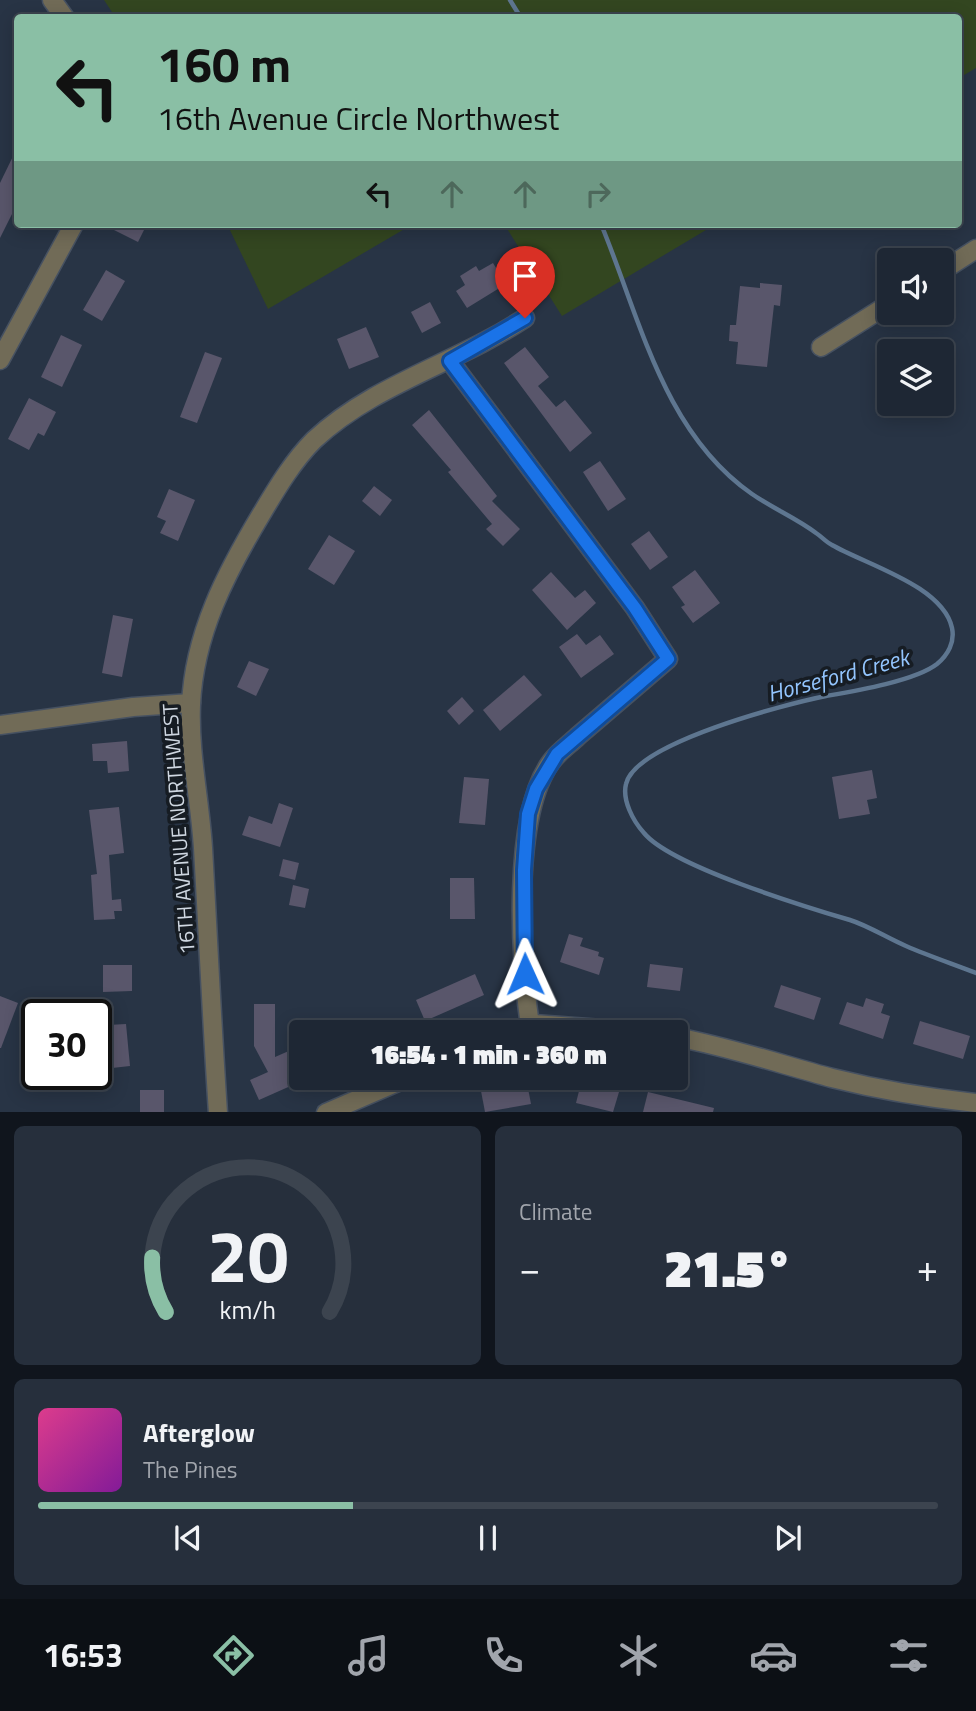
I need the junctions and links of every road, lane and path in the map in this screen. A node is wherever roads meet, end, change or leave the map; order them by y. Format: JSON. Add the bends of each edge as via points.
{"nodes":[{"id":1,"x":72,"y":228,"type":"edge"},
{"id":2,"x":976,"y":249,"type":"edge"},
{"id":3,"x":954,"y":263,"type":"edge"},
{"id":4,"x":877,"y":312,"type":"edge"},
{"id":5,"x":525,"y":318,"type":"dead end"},
{"id":6,"x":821,"y":348,"type":"dead end"},
{"id":7,"x":0,"y":360,"type":"edge"},
{"id":8,"x":450,"y":361,"type":"junction"},
{"id":9,"x":191,"y":703,"type":"junction"},
{"id":10,"x":0,"y":724,"type":"edge"},
{"id":11,"x":529,"y":1020,"type":"edge"},
{"id":12,"x":688,"y":1040,"type":"edge"},
{"id":13,"x":378,"y":1090,"type":"edge"},
{"id":14,"x":976,"y":1103,"type":"edge"},
{"id":15,"x":218,"y":1112,"type":"edge"},
{"id":16,"x":326,"y":1112,"type":"edge"}],
"edges":[{"from":1,"to":7,"type":"street"},
{"from":2,"to":3,"type":"street"},
{"from":4,"to":6,"type":"street"},
{"from":5,"to":8,"type":"street","name":"16TH AVENUE NORTHWEST"},
{"from":8,"to":9,"type":"street","name":"16TH AVENUE NORTHWEST","via":[[349,411],[313,441],[283,479],[209,613]]},
{"from":8,"to":11,"type":"street","via":[[668,659],[557,754],[536,789],[528,814],[524,870]]},
{"from":9,"to":10,"type":"street"},
{"from":9,"to":15,"type":"street","name":"16TH AVENUE NORTHWEST"},
{"from":12,"to":14,"type":"street","via":[[834,1078]]},
{"from":13,"to":16,"type":"street"}]}
